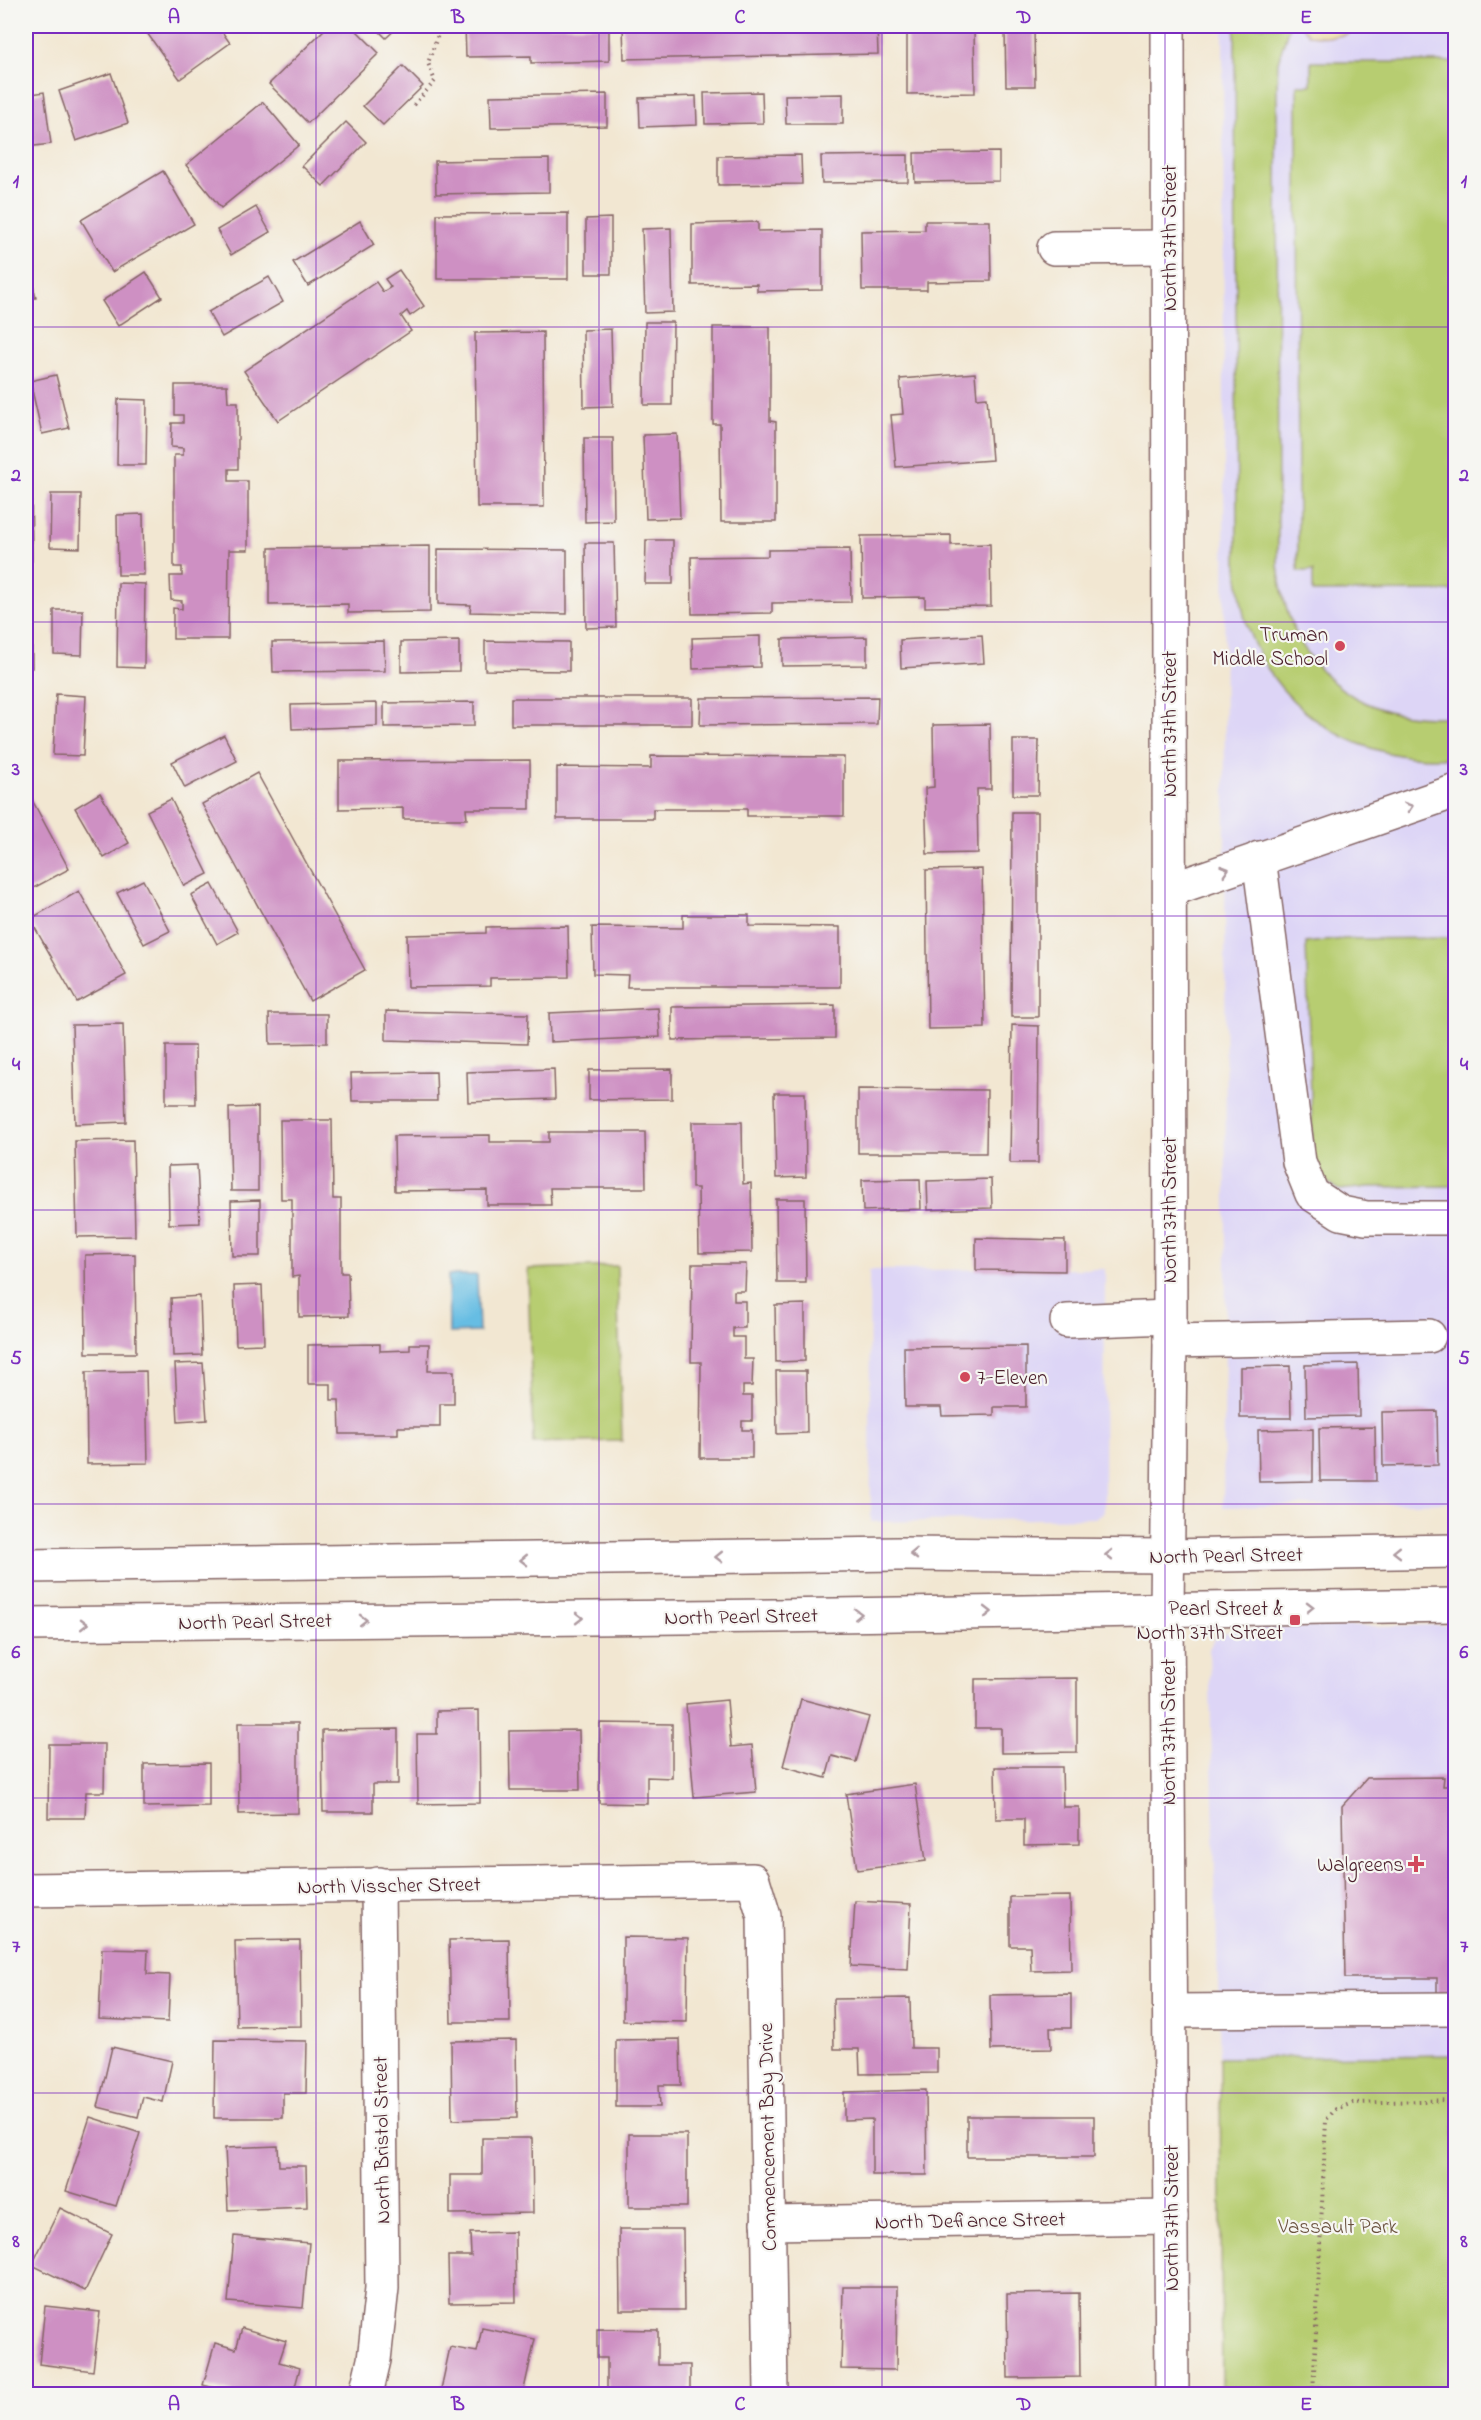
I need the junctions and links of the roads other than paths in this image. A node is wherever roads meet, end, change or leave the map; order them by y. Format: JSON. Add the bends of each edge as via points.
{"nodes":[{"id":1,"x":1168,"y":26,"type":"edge"},
{"id":2,"x":1168,"y":247,"type":"junction"},
{"id":3,"x":1054,"y":248,"type":"dead end"},
{"id":4,"x":1455,"y":791,"type":"edge"},
{"id":5,"x":1259,"y":858,"type":"junction"},
{"id":6,"x":1170,"y":890,"type":"junction"},
{"id":7,"x":1455,"y":1218,"type":"edge"},
{"id":8,"x":1066,"y":1321,"type":"dead end"},
{"id":9,"x":1170,"y":1329,"type":"junction"},
{"id":10,"x":1429,"y":1336,"type":"dead end"},
{"id":11,"x":1455,"y":1551,"type":"edge"},
{"id":12,"x":1168,"y":1556,"type":"junction"},
{"id":13,"x":26,"y":1566,"type":"edge"},
{"id":14,"x":1455,"y":1605,"type":"edge"},
{"id":15,"x":1167,"y":1610,"type":"junction"},
{"id":16,"x":26,"y":1624,"type":"edge"},
{"id":17,"x":753,"y":1880,"type":"joint"},
{"id":18,"x":378,"y":1884,"type":"junction"},
{"id":19,"x":26,"y":1890,"type":"edge"},
{"id":20,"x":1455,"y":2009,"type":"edge"},
{"id":21,"x":1170,"y":2011,"type":"junction"},
{"id":22,"x":1171,"y":2217,"type":"junction"},
{"id":23,"x":768,"y":2223,"type":"junction"},
{"id":24,"x":366,"y":2394,"type":"edge"},
{"id":25,"x":771,"y":2394,"type":"edge"},
{"id":26,"x":1172,"y":2394,"type":"edge"}],
"edges":[{"from":1,"to":2,"type":"street","name":"North 37th Street"},
{"from":2,"to":3,"type":"street"},
{"from":2,"to":6,"type":"street","name":"North 37th Street"},
{"from":5,"to":4,"type":"street","one_way":true},
{"from":6,"to":5,"type":"street","one_way":true},
{"from":5,"to":7,"type":"street","via":[[1299,1162],[1312,1194],[1341,1213],[1366,1218]]},
{"from":6,"to":9,"type":"street","name":"North 37th Street"},
{"from":8,"to":9,"type":"street"},
{"from":9,"to":10,"type":"street"},
{"from":9,"to":12,"type":"street","name":"North 37th Street"},
{"from":11,"to":12,"type":"street","name":"North Pearl Street","one_way":true},
{"from":12,"to":13,"type":"street","name":"North Pearl Street","one_way":true,"via":[[930,1554]]},
{"from":12,"to":15,"type":"street","name":"North 37th Street"},
{"from":15,"to":14,"type":"street","name":"North Pearl Street","one_way":true},
{"from":16,"to":15,"type":"street","name":"North Pearl Street","one_way":true},
{"from":15,"to":21,"type":"street","name":"North 37th Street"},
{"from":17,"to":18,"type":"street","name":"North Visscher Street"},
{"from":17,"to":23,"type":"street","name":"Commencement Bay Drive","via":[[764,1916]]},
{"from":18,"to":19,"type":"street","name":"North Visscher Street"},
{"from":18,"to":24,"type":"street","name":"North Bristol Street","via":[[382,2288]]},
{"from":20,"to":21,"type":"street"},
{"from":21,"to":22,"type":"street","name":"North 37th Street"},
{"from":22,"to":23,"type":"street","name":"North Defiance Street"},
{"from":22,"to":26,"type":"street","name":"North 37th Street"},
{"from":23,"to":25,"type":"street","name":"Commencement Bay Drive"}]}
